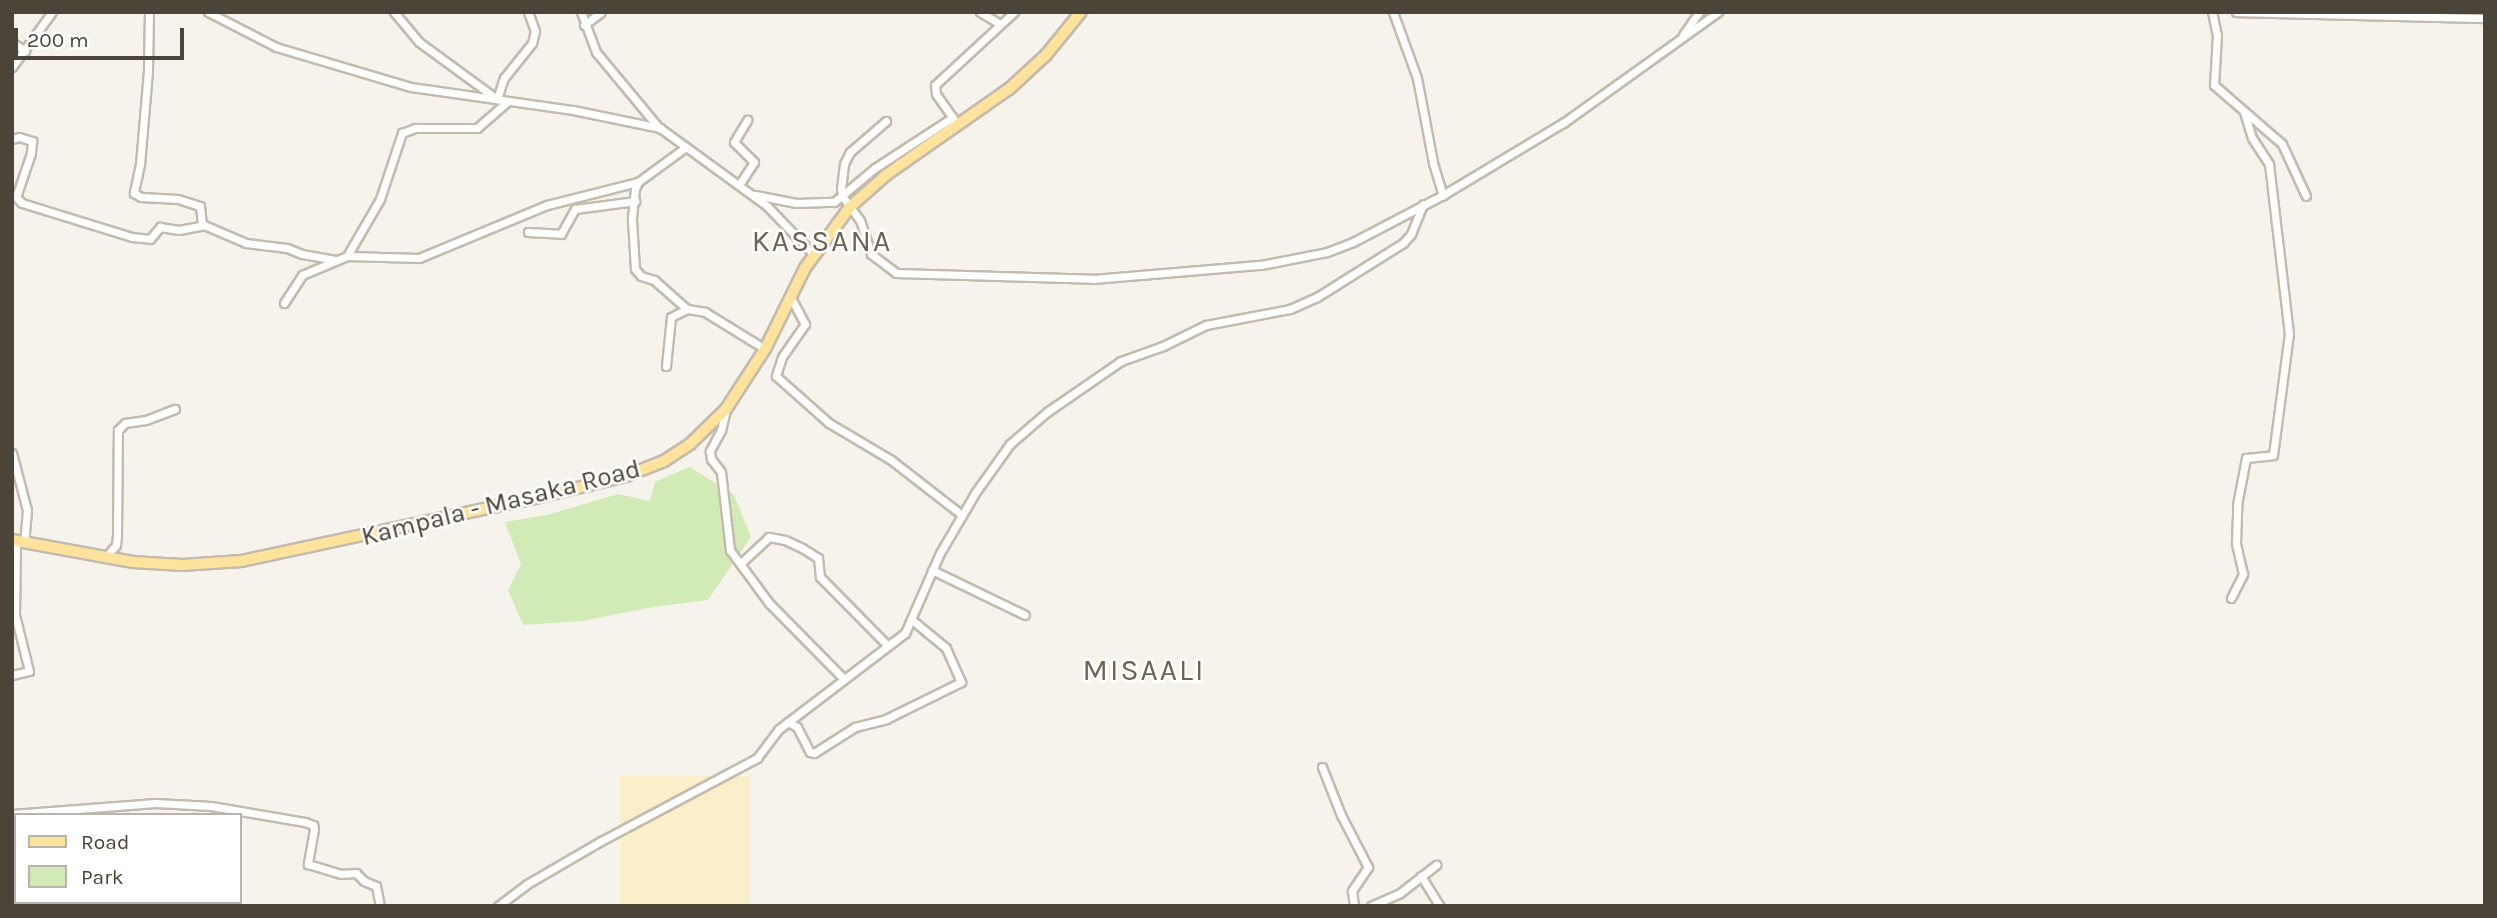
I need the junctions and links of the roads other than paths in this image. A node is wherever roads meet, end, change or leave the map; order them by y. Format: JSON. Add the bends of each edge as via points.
{"nodes":[{"id":1,"x":52,"y":12,"type":"edge"},
{"id":2,"x":149,"y":12,"type":"edge"},
{"id":3,"x":208,"y":12,"type":"edge"},
{"id":4,"x":394,"y":12,"type":"edge"},
{"id":5,"x":528,"y":12,"type":"edge"},
{"id":6,"x":581,"y":12,"type":"edge"},
{"id":7,"x":601,"y":12,"type":"edge"},
{"id":8,"x":980,"y":12,"type":"edge"},
{"id":9,"x":1014,"y":12,"type":"edge"},
{"id":10,"x":1081,"y":12,"type":"edge"},
{"id":11,"x":1393,"y":12,"type":"edge"},
{"id":12,"x":1699,"y":12,"type":"edge"},
{"id":13,"x":1718,"y":12,"type":"edge"},
{"id":14,"x":2212,"y":12,"type":"edge"},
{"id":15,"x":2236,"y":12,"type":"edge"},
{"id":16,"x":2388,"y":14,"type":"edge"},
{"id":17,"x":2430,"y":15,"type":"edge"},
{"id":18,"x":2485,"y":18,"type":"edge"},
{"id":19,"x":1000,"y":24,"type":"junction"},
{"id":20,"x":584,"y":25,"type":"junction"},
{"id":21,"x":1681,"y":39,"type":"junction"},
{"id":22,"x":12,"y":42,"type":"edge"},
{"id":23,"x":25,"y":51,"type":"junction"},
{"id":24,"x":12,"y":67,"type":"edge"},
{"id":25,"x":497,"y":99,"type":"junction"},
{"id":26,"x":507,"y":102,"type":"junction"},
{"id":27,"x":2244,"y":113,"type":"junction"},
{"id":28,"x":747,"y":120,"type":"dead end"},
{"id":29,"x":886,"y":121,"type":"dead end"},
{"id":30,"x":955,"y":121,"type":"junction"},
{"id":31,"x":660,"y":128,"type":"junction"},
{"id":32,"x":12,"y":139,"type":"edge"},
{"id":33,"x":686,"y":147,"type":"junction"},
{"id":34,"x":638,"y":182,"type":"junction"},
{"id":35,"x":739,"y":186,"type":"junction"},
{"id":36,"x":751,"y":194,"type":"junction"},
{"id":37,"x":1443,"y":195,"type":"junction"},
{"id":38,"x":2306,"y":196,"type":"dead end"},
{"id":39,"x":635,"y":201,"type":"junction"},
{"id":40,"x":846,"y":202,"type":"junction"},
{"id":41,"x":1423,"y":204,"type":"junction"},
{"id":42,"x":202,"y":225,"type":"junction"},
{"id":43,"x":528,"y":232,"type":"dead end"},
{"id":44,"x":813,"y":254,"type":"junction"},
{"id":45,"x":347,"y":256,"type":"junction"},
{"id":46,"x":335,"y":260,"type":"junction"},
{"id":47,"x":790,"y":295,"type":"junction"},
{"id":48,"x":285,"y":303,"type":"dead end"},
{"id":49,"x":687,"y":309,"type":"junction"},
{"id":50,"x":765,"y":349,"type":"junction"},
{"id":51,"x":666,"y":366,"type":"dead end"},
{"id":52,"x":726,"y":409,"type":"junction"},
{"id":53,"x":175,"y":410,"type":"dead end"},
{"id":54,"x":12,"y":453,"type":"edge"},
{"id":55,"x":962,"y":515,"type":"junction"},
{"id":56,"x":17,"y":542,"type":"edge"},
{"id":57,"x":105,"y":558,"type":"junction"},
{"id":58,"x":741,"y":562,"type":"junction"},
{"id":59,"x":932,"y":570,"type":"junction"},
{"id":60,"x":2231,"y":598,"type":"dead end"},
{"id":61,"x":1025,"y":615,"type":"dead end"},
{"id":62,"x":912,"y":620,"type":"junction"},
{"id":63,"x":887,"y":645,"type":"junction"},
{"id":64,"x":12,"y":675,"type":"edge"},
{"id":65,"x":844,"y":678,"type":"junction"},
{"id":66,"x":788,"y":722,"type":"junction"},
{"id":67,"x":1322,"y":767,"type":"dead end"},
{"id":68,"x":25,"y":813,"type":"edge"},
{"id":69,"x":1436,"y":865,"type":"dead end"},
{"id":70,"x":1421,"y":876,"type":"junction"},
{"id":71,"x":380,"y":906,"type":"edge"},
{"id":72,"x":498,"y":906,"type":"edge"},
{"id":73,"x":1354,"y":906,"type":"edge"},
{"id":74,"x":1371,"y":906,"type":"edge"},
{"id":75,"x":1440,"y":906,"type":"edge"}],
"edges":[{"from":1,"to":23,"type":"street"},
{"from":2,"to":42,"type":"street","via":[[148,71],[134,193],[200,206]]},
{"from":3,"to":25,"type":"street","via":[[297,55],[411,87]]},
{"from":4,"to":25,"type":"street","via":[[419,42]]},
{"from":5,"to":25,"type":"street","via":[[535,31],[532,44],[504,78]]},
{"from":6,"to":20,"type":"street"},
{"from":7,"to":20,"type":"street"},
{"from":8,"to":19,"type":"street"},
{"from":9,"to":19,"type":"street"},
{"from":10,"to":30,"type":"main road","name":"Kampala - Masaka Road","via":[[1031,69]]},
{"from":11,"to":37,"type":"street","via":[[1417,78]]},
{"from":12,"to":21,"type":"street"},
{"from":13,"to":21,"type":"street"},
{"from":14,"to":27,"type":"street","via":[[2218,50],[2213,80]]},
{"from":15,"to":16,"type":"street"},
{"from":16,"to":17,"type":"street"},
{"from":17,"to":18,"type":"street"},
{"from":19,"to":30,"type":"street","via":[[934,85]]},
{"from":20,"to":31,"type":"street","via":[[600,58]]},
{"from":21,"to":37,"type":"street","via":[[1563,123]]},
{"from":22,"to":23,"type":"street"},
{"from":23,"to":24,"type":"street"},
{"from":25,"to":26,"type":"street"},
{"from":26,"to":31,"type":"street"},
{"from":26,"to":45,"type":"street","via":[[477,128],[415,128],[402,134],[380,199]]},
{"from":27,"to":38,"type":"street","via":[[2282,144]]},
{"from":27,"to":60,"type":"street","via":[[2252,138],[2269,164],[2289,334],[2273,455],[2246,458],[2236,543],[2243,574]]},
{"from":28,"to":35,"type":"street","via":[[734,142],[754,162]]},
{"from":29,"to":40,"type":"street","via":[[850,152],[841,177]]},
{"from":30,"to":40,"type":"main road","name":"Kampala - Masaka Road"},
{"from":31,"to":33,"type":"street"},
{"from":32,"to":42,"type":"street","via":[[32,141],[16,197],[22,203],[146,240],[160,227],[179,230]]},
{"from":33,"to":34,"type":"street"},
{"from":33,"to":35,"type":"street"},
{"from":34,"to":39,"type":"street"},
{"from":34,"to":45,"type":"street","via":[[547,205],[419,258]]},
{"from":35,"to":36,"type":"street"},
{"from":36,"to":40,"type":"street","via":[[796,203]]},
{"from":36,"to":44,"type":"street"},
{"from":37,"to":41,"type":"street"},
{"from":39,"to":43,"type":"street","via":[[575,209],[561,233]]},
{"from":39,"to":49,"type":"street","via":[[635,269]]},
{"from":40,"to":41,"type":"street","via":[[860,220],[871,254],[897,274],[1093,279],[1298,260],[1353,242]]},
{"from":40,"to":44,"type":"main road","name":"Kampala - Masaka Road"},
{"from":41,"to":55,"type":"street","via":[[1403,243],[1306,303],[1206,326],[1121,361],[1087,383],[1010,444]]},
{"from":42,"to":46,"type":"street","via":[[246,243]]},
{"from":44,"to":47,"type":"main road","name":"Kampala - Masaka Road"},
{"from":45,"to":46,"type":"street"},
{"from":46,"to":48,"type":"street","via":[[302,275]]},
{"from":47,"to":50,"type":"main road","name":"Kampala - Masaka Road"},
{"from":47,"to":55,"type":"street","via":[[805,324],[782,357],[776,376],[829,423],[891,460]]},
{"from":49,"to":50,"type":"street","via":[[705,312]]},
{"from":49,"to":51,"type":"street","via":[[671,317]]},
{"from":50,"to":52,"type":"main road","name":"Kampala - Masaka Road"},
{"from":52,"to":57,"type":"main road","name":"Kampala - Masaka Road","via":[[690,444],[664,461],[626,476],[540,497],[241,561],[182,565]]},
{"from":52,"to":58,"type":"street","via":[[711,459],[721,472],[729,544]]},
{"from":53,"to":57,"type":"street","via":[[125,423],[118,430],[116,545]]},
{"from":54,"to":56,"type":"street","via":[[26,510]]},
{"from":55,"to":59,"type":"street"},
{"from":56,"to":57,"type":"main road","name":"Kampala - Masaka Road"},
{"from":56,"to":64,"type":"street","via":[[15,615],[29,671]]},
{"from":58,"to":63,"type":"street","via":[[769,537],[802,548],[818,558],[820,578]]},
{"from":58,"to":65,"type":"street","via":[[769,603]]},
{"from":59,"to":61,"type":"street"},
{"from":59,"to":62,"type":"street"},
{"from":62,"to":63,"type":"street","via":[[905,633]]},
{"from":62,"to":66,"type":"street","via":[[946,648],[961,682],[886,719],[855,727],[814,753],[797,727]]},
{"from":63,"to":65,"type":"street"},
{"from":65,"to":66,"type":"street"},
{"from":66,"to":72,"type":"street","via":[[757,758],[601,841]]},
{"from":67,"to":73,"type":"street","via":[[1368,869],[1352,891]]},
{"from":68,"to":71,"type":"street","via":[[156,803],[211,806],[305,822],[314,829],[308,864],[341,874],[356,873],[376,886]]},
{"from":69,"to":70,"type":"street"},
{"from":70,"to":74,"type":"street","via":[[1400,893]]},
{"from":70,"to":75,"type":"street"}]}
